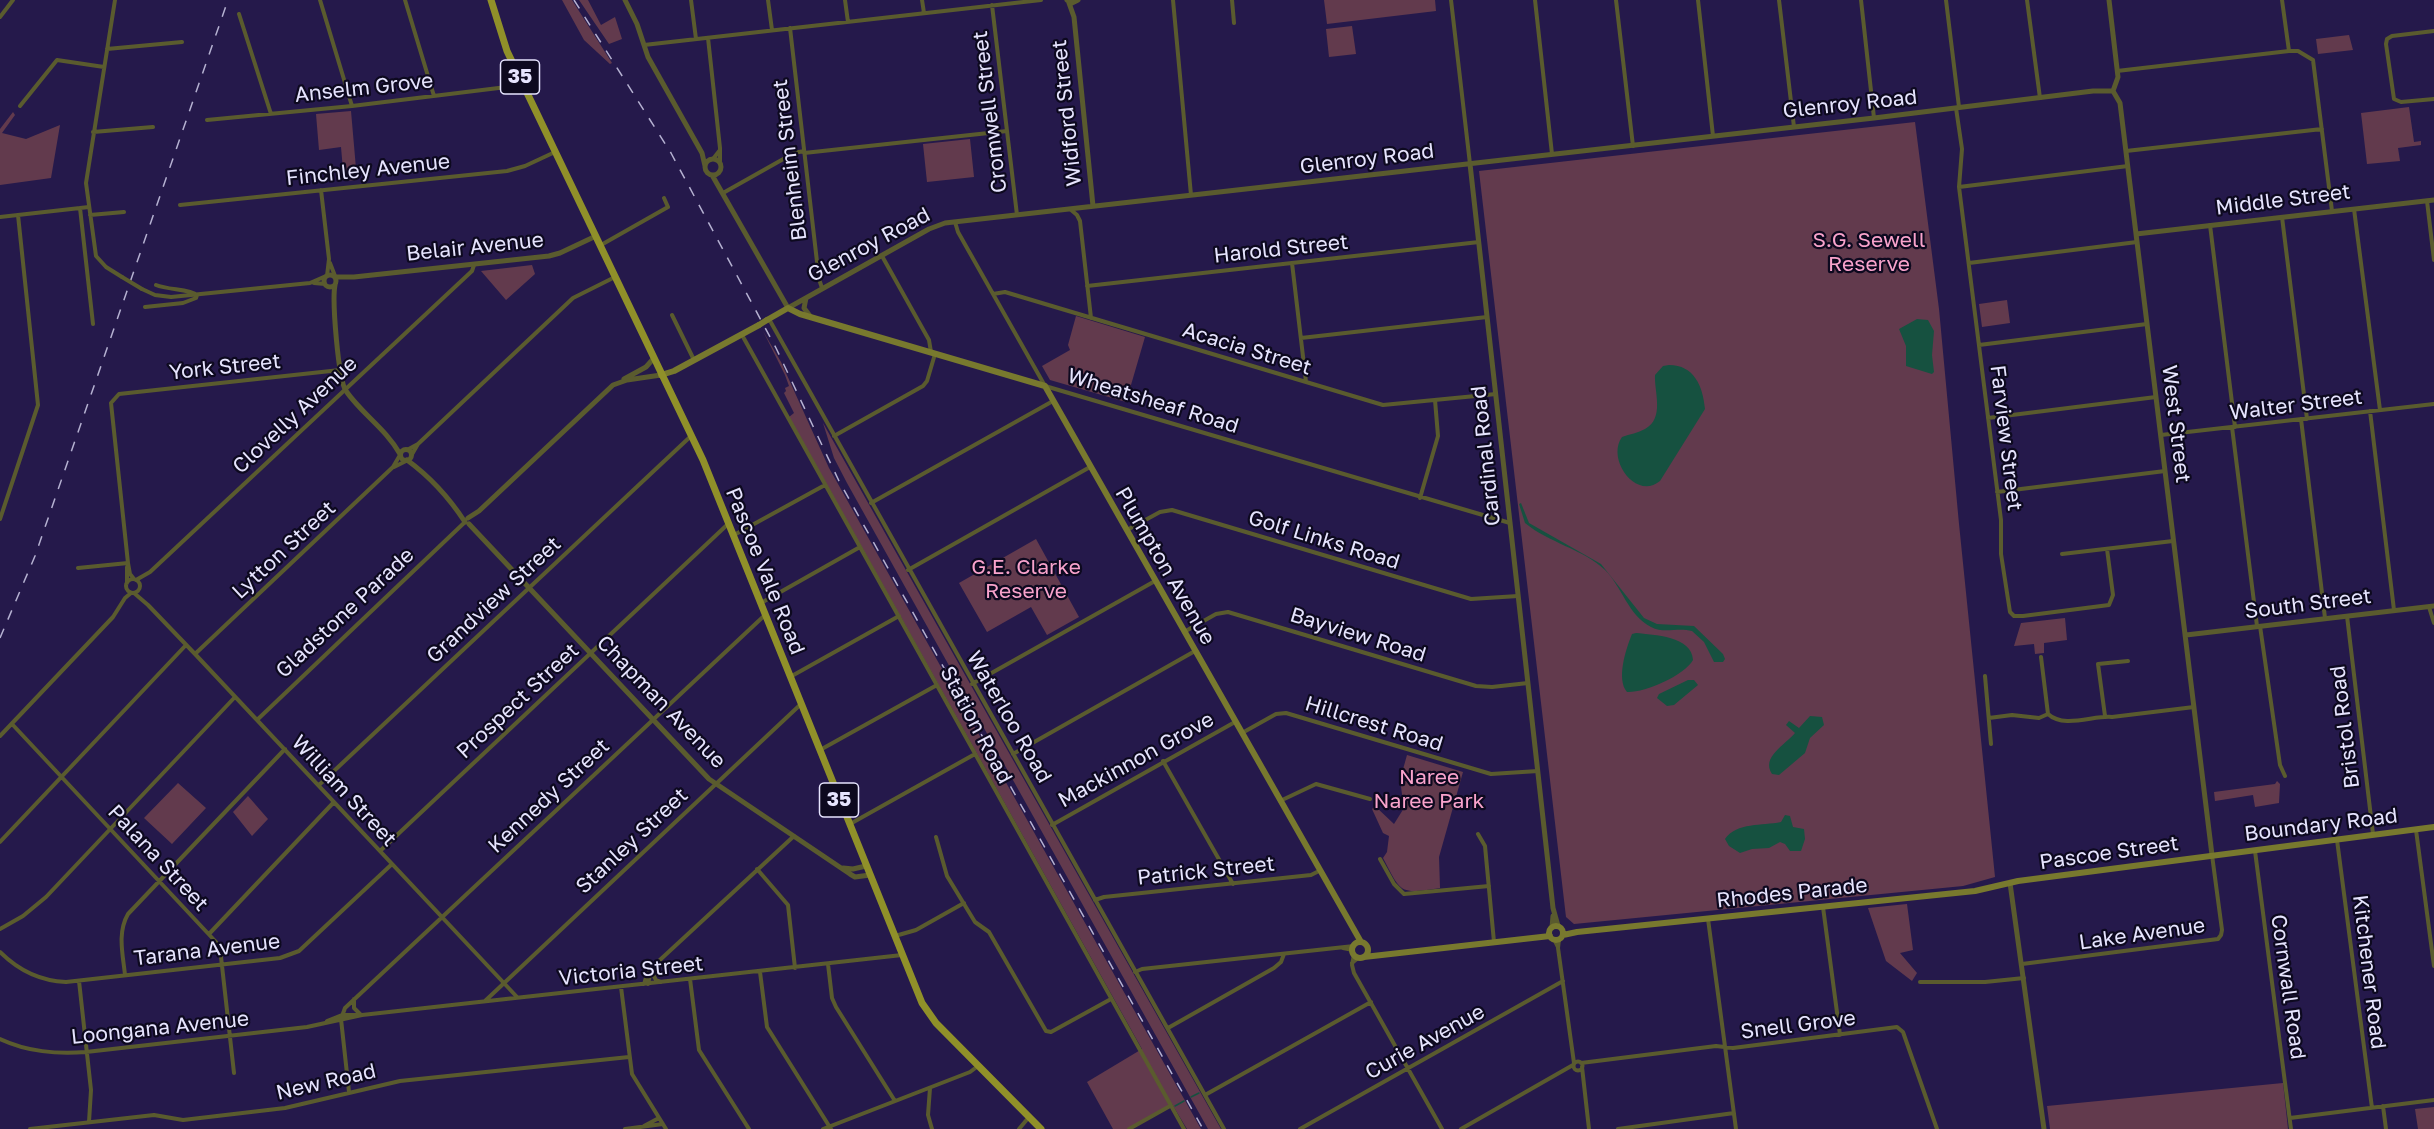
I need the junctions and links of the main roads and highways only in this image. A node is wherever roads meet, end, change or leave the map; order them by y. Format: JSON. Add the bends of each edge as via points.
{"nodes":[{"id":1,"x":491,"y":0,"type":"edge"},
{"id":2,"x":788,"y":308,"type":"joint"},
{"id":3,"x":661,"y":375,"type":"junction"},
{"id":4,"x":1045,"y":386,"type":"joint"},
{"id":5,"x":2434,"y":827,"type":"edge"},
{"id":6,"x":2212,"y":855,"type":"joint"},
{"id":7,"x":2010,"y":883,"type":"joint"},
{"id":8,"x":1368,"y":949,"type":"joint"},
{"id":9,"x":1357,"y":950,"type":"junction"},
{"id":10,"x":1386,"y":953,"type":"junction"},
{"id":11,"x":1041,"y":1129,"type":"edge"}],
"edges":[{"from":1,"to":3,"type":"main road","name":"Pascoe Vale Road","number":"35","via":[[507,51]]},
{"from":2,"to":3,"type":"main road","name":"Glenroy Road","bridge":true},
{"from":2,"to":4,"type":"main road","name":"Wheatsheaf Road"},
{"from":3,"to":11,"type":"main road","name":"Pascoe Vale Road","number":"35","via":[[728,524],[929,1015]]},
{"from":4,"to":9,"type":"main road","name":"Plumpton Avenue","via":[[1350,926]]},
{"from":5,"to":6,"type":"main road","name":"Boundary Road"},
{"from":6,"to":7,"type":"main road","name":"Pascoe Street"},
{"from":7,"to":10,"type":"main road","name":"Rhodes Parade","via":[[1975,891]]},
{"from":8,"to":9,"type":"main road","name":"Plumpton Avenue","via":[[1366,945]]},
{"from":8,"to":10,"type":"main road","name":"Rhodes Parade"},
{"from":9,"to":10,"type":"main road","name":"Rhodes Parade"}]}
